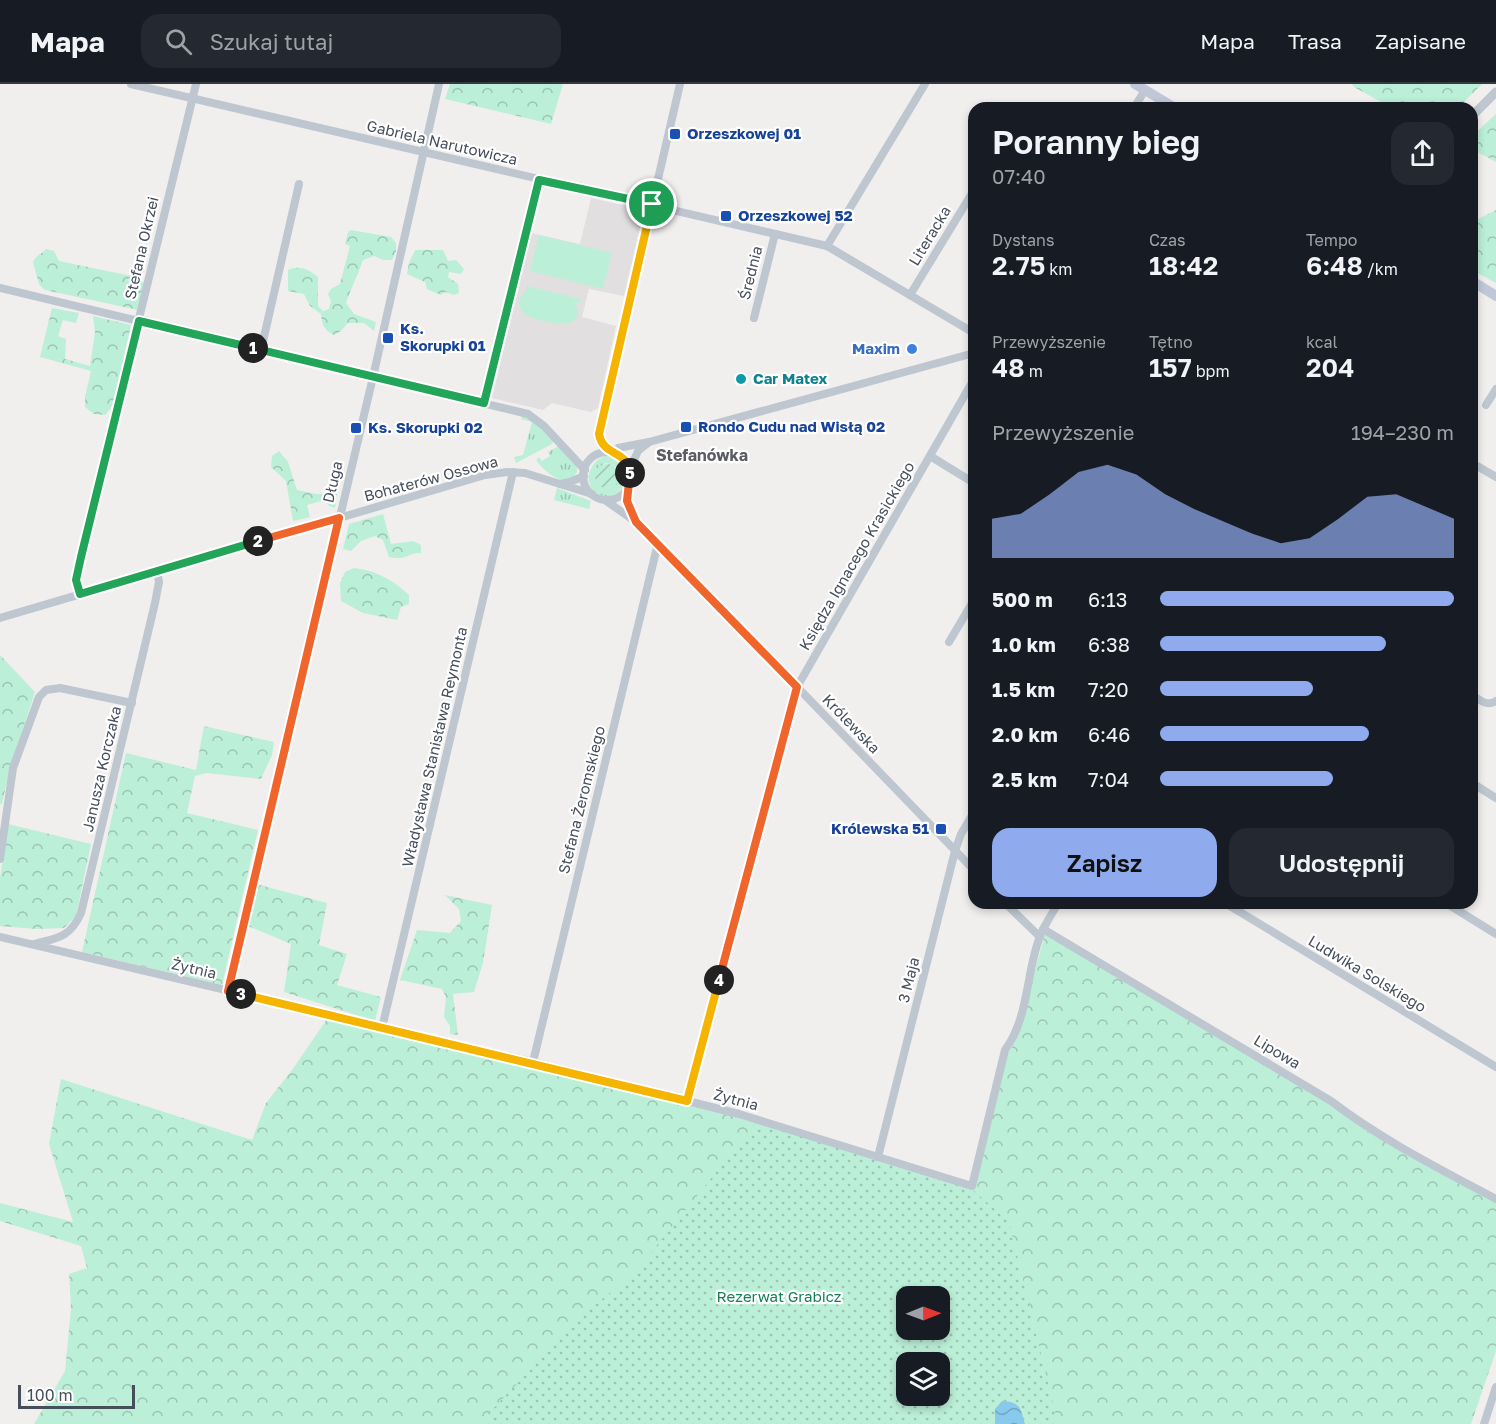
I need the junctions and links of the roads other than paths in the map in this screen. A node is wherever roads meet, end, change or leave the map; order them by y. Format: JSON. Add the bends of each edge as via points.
{"nodes":[{"id":1,"x":131,"y":84,"type":"edge"},
{"id":2,"x":196,"y":84,"type":"edge"},
{"id":3,"x":439,"y":84,"type":"edge"},
{"id":4,"x":680,"y":84,"type":"edge"},
{"id":5,"x":925,"y":84,"type":"edge"},
{"id":6,"x":1135,"y":84,"type":"edge"},
{"id":7,"x":1145,"y":90,"type":"junction"},
{"id":8,"x":1496,"y":92,"type":"edge"},
{"id":9,"x":192,"y":98,"type":"junction"},
{"id":10,"x":1138,"y":102,"type":"edge"},
{"id":11,"x":1165,"y":102,"type":"edge"},
{"id":12,"x":1478,"y":110,"type":"edge"},
{"id":13,"x":424,"y":153,"type":"junction"},
{"id":14,"x":539,"y":180,"type":"junction"},
{"id":15,"x":299,"y":184,"type":"dead end"},
{"id":16,"x":968,"y":200,"type":"edge"},
{"id":17,"x":652,"y":204,"type":"junction"},
{"id":18,"x":775,"y":234,"type":"junction"},
{"id":19,"x":827,"y":246,"type":"junction"},
{"id":20,"x":1478,"y":285,"type":"edge"},
{"id":21,"x":0,"y":288,"type":"edge"},
{"id":22,"x":910,"y":295,"type":"junction"},
{"id":23,"x":1496,"y":296,"type":"edge"},
{"id":24,"x":754,"y":318,"type":"dead end"},
{"id":25,"x":139,"y":321,"type":"junction"},
{"id":26,"x":968,"y":329,"type":"edge"},
{"id":27,"x":261,"y":350,"type":"junction"},
{"id":28,"x":968,"y":355,"type":"edge"},
{"id":29,"x":373,"y":377,"type":"junction"},
{"id":30,"x":1496,"y":389,"type":"edge"},
{"id":31,"x":968,"y":390,"type":"edge"},
{"id":32,"x":484,"y":403,"type":"junction"},
{"id":33,"x":1486,"y":405,"type":"dead end"},
{"id":34,"x":649,"y":442,"type":"junction"},
{"id":35,"x":611,"y":452,"type":"junction"},
{"id":36,"x":930,"y":456,"type":"junction"},
{"id":37,"x":576,"y":458,"type":"junction"},
{"id":38,"x":591,"y":459,"type":"junction"},
{"id":39,"x":1478,"y":466,"type":"edge"},
{"id":40,"x":630,"y":470,"type":"junction"},
{"id":41,"x":513,"y":472,"type":"junction"},
{"id":42,"x":584,"y":473,"type":"junction"},
{"id":43,"x":1496,"y":477,"type":"edge"},
{"id":44,"x":968,"y":479,"type":"edge"},
{"id":45,"x":559,"y":484,"type":"junction"},
{"id":46,"x":627,"y":488,"type":"junction"},
{"id":47,"x":592,"y":494,"type":"junction"},
{"id":48,"x":605,"y":500,"type":"junction"},
{"id":49,"x":339,"y":518,"type":"junction"},
{"id":50,"x":636,"y":522,"type":"junction"},
{"id":51,"x":658,"y":543,"type":"junction"},
{"id":52,"x":157,"y":571,"type":"junction"},
{"id":53,"x":80,"y":594,"type":"junction"},
{"id":54,"x":968,"y":610,"type":"edge"},
{"id":55,"x":0,"y":618,"type":"edge"},
{"id":56,"x":949,"y":642,"type":"dead end"},
{"id":57,"x":797,"y":687,"type":"junction"},
{"id":58,"x":1478,"y":699,"type":"edge"},
{"id":59,"x":1496,"y":701,"type":"edge"},
{"id":60,"x":132,"y":703,"type":"junction"},
{"id":61,"x":1478,"y":787,"type":"edge"},
{"id":62,"x":1496,"y":798,"type":"edge"},
{"id":63,"x":968,"y":822,"type":"edge"},
{"id":64,"x":955,"y":851,"type":"junction"},
{"id":65,"x":0,"y":859,"type":"edge"},
{"id":66,"x":968,"y":864,"type":"edge"},
{"id":67,"x":1011,"y":909,"type":"edge"},
{"id":68,"x":1055,"y":909,"type":"edge"},
{"id":69,"x":1235,"y":909,"type":"edge"},
{"id":70,"x":1456,"y":909,"type":"edge"},
{"id":71,"x":1041,"y":933,"type":"junction"},
{"id":72,"x":1496,"y":934,"type":"edge"},
{"id":73,"x":0,"y":937,"type":"edge"},
{"id":74,"x":32,"y":944,"type":"junction"},
{"id":75,"x":228,"y":991,"type":"junction"},
{"id":76,"x":382,"y":1028,"type":"junction"},
{"id":77,"x":533,"y":1062,"type":"junction"},
{"id":78,"x":1496,"y":1067,"type":"edge"},
{"id":79,"x":687,"y":1101,"type":"junction"},
{"id":80,"x":878,"y":1157,"type":"junction"},
{"id":81,"x":1496,"y":1199,"type":"edge"},
{"id":82,"x":1496,"y":1389,"type":"edge"},
{"id":83,"x":1484,"y":1424,"type":"edge"}],
"edges":[{"from":1,"to":9,"type":"street","name":"Gabriela Narutowicza"},
{"from":2,"to":9,"type":"street","name":"Stefana Okrzei"},
{"from":3,"to":13,"type":"street","name":"Długa"},
{"from":4,"to":17,"type":"street"},
{"from":5,"to":19,"type":"street"},
{"from":6,"to":7,"type":"main road"},
{"from":7,"to":10,"type":"street"},
{"from":7,"to":11,"type":"main road"},
{"from":8,"to":12,"type":"street"},
{"from":9,"to":13,"type":"street","name":"Gabriela Narutowicza"},
{"from":9,"to":25,"type":"street","name":"Stefana Okrzei"},
{"from":13,"to":14,"type":"street","name":"Gabriela Narutowicza"},
{"from":13,"to":29,"type":"street","name":"Długa"},
{"from":14,"to":17,"type":"street","name":"Gabriela Narutowicza"},
{"from":14,"to":32,"type":"street"},
{"from":15,"to":27,"type":"street"},
{"from":16,"to":22,"type":"street","name":"Literacka"},
{"from":17,"to":18,"type":"street","name":"Gabriela Narutowicza"},
{"from":17,"to":35,"type":"street","via":[[599,434],[602,444]]},
{"from":18,"to":19,"type":"street","name":"Gabriela Narutowicza"},
{"from":18,"to":24,"type":"street","name":"Średnia"},
{"from":19,"to":22,"type":"street","name":"Gabriela Narutowicza"},
{"from":20,"to":23,"type":"main road"},
{"from":21,"to":25,"type":"street"},
{"from":22,"to":26,"type":"street","name":"Gabriela Narutowicza"},
{"from":25,"to":27,"type":"street"},
{"from":25,"to":53,"type":"street","name":"Stefana Okrzei","via":[[76,580]]},
{"from":27,"to":29,"type":"street"},
{"from":28,"to":34,"type":"street"},
{"from":29,"to":32,"type":"street"},
{"from":29,"to":49,"type":"street","name":"Długa"},
{"from":30,"to":33,"type":"street"},
{"from":31,"to":36,"type":"street","name":"Księdza Ignacego Krasickiego"},
{"from":32,"to":37,"type":"street","via":[[535,417]]},
{"from":34,"to":35,"type":"street"},
{"from":34,"to":40,"type":"street","via":[[638,451]]},
{"from":35,"to":38,"type":"street"},
{"from":35,"to":40,"type":"street","via":[[624,458]]},
{"from":36,"to":44,"type":"street"},
{"from":36,"to":57,"type":"street","name":"Księdza Ignacego Krasickiego"},
{"from":37,"to":38,"type":"street"},
{"from":37,"to":42,"type":"street"},
{"from":38,"to":42,"type":"street"},
{"from":39,"to":43,"type":"street"},
{"from":40,"to":46,"type":"street"},
{"from":41,"to":45,"type":"street","name":"Bohaterów Ossowa"},
{"from":41,"to":49,"type":"street","name":"Bohaterów Ossowa","via":[[484,475]]},
{"from":41,"to":76,"type":"street","name":"Władysława Stanisława Reymonta"},
{"from":42,"to":45,"type":"street"},
{"from":42,"to":47,"type":"street"},
{"from":45,"to":47,"type":"street","name":"Bohaterów Ossowa"},
{"from":46,"to":48,"type":"street","via":[[617,498]]},
{"from":46,"to":50,"type":"street","via":[[628,507]]},
{"from":47,"to":48,"type":"street"},
{"from":48,"to":50,"type":"street","name":"Królewska"},
{"from":49,"to":52,"type":"street","name":"Bohaterów Ossowa"},
{"from":49,"to":75,"type":"street","name":"Długa"},
{"from":50,"to":51,"type":"street","name":"Królewska"},
{"from":51,"to":57,"type":"street","name":"Królewska"},
{"from":51,"to":77,"type":"street","name":"Stefana Żeromskiego"},
{"from":52,"to":53,"type":"street","name":"Bohaterów Ossowa"},
{"from":52,"to":60,"type":"street","name":"Janusza Korczaka","via":[[159,585]]},
{"from":53,"to":55,"type":"street","name":"Bohaterów Ossowa"},
{"from":54,"to":56,"type":"street"},
{"from":57,"to":64,"type":"street","name":"Królewska"},
{"from":57,"to":79,"type":"street","name":"Księdza Ignacego Krasickiego"},
{"from":58,"to":59,"type":"street","via":[[1492,704]]},
{"from":60,"to":65,"type":"street","via":[[60,687],[46,690],[39,697],[13,768]]},
{"from":60,"to":74,"type":"street","name":"Janusza Korczaka","via":[[81,913],[64,935]]},
{"from":61,"to":62,"type":"street"},
{"from":63,"to":64,"type":"street","name":"3 Maja"},
{"from":64,"to":66,"type":"street","name":"Królewska"},
{"from":64,"to":80,"type":"street","name":"3 Maja"},
{"from":67,"to":71,"type":"street","via":[[1031,931]]},
{"from":68,"to":71,"type":"street"},
{"from":69,"to":78,"type":"street","name":"Ludwika Solskiego"},
{"from":70,"to":72,"type":"street"},
{"from":71,"to":80,"type":"street","name":"Żytnia","via":[[1018,1025],[1005,1050],[972,1186]]},
{"from":71,"to":81,"type":"street","name":"Lipowa","via":[[1331,1101],[1425,1161]]},
{"from":73,"to":74,"type":"street","name":"Żytnia"},
{"from":74,"to":75,"type":"street","name":"Żytnia"},
{"from":75,"to":76,"type":"street","name":"Żytnia"},
{"from":76,"to":77,"type":"street","name":"Żytnia"},
{"from":77,"to":79,"type":"street","name":"Żytnia"},
{"from":79,"to":80,"type":"street","name":"Żytnia"},
{"from":82,"to":83,"type":"street"}]}
